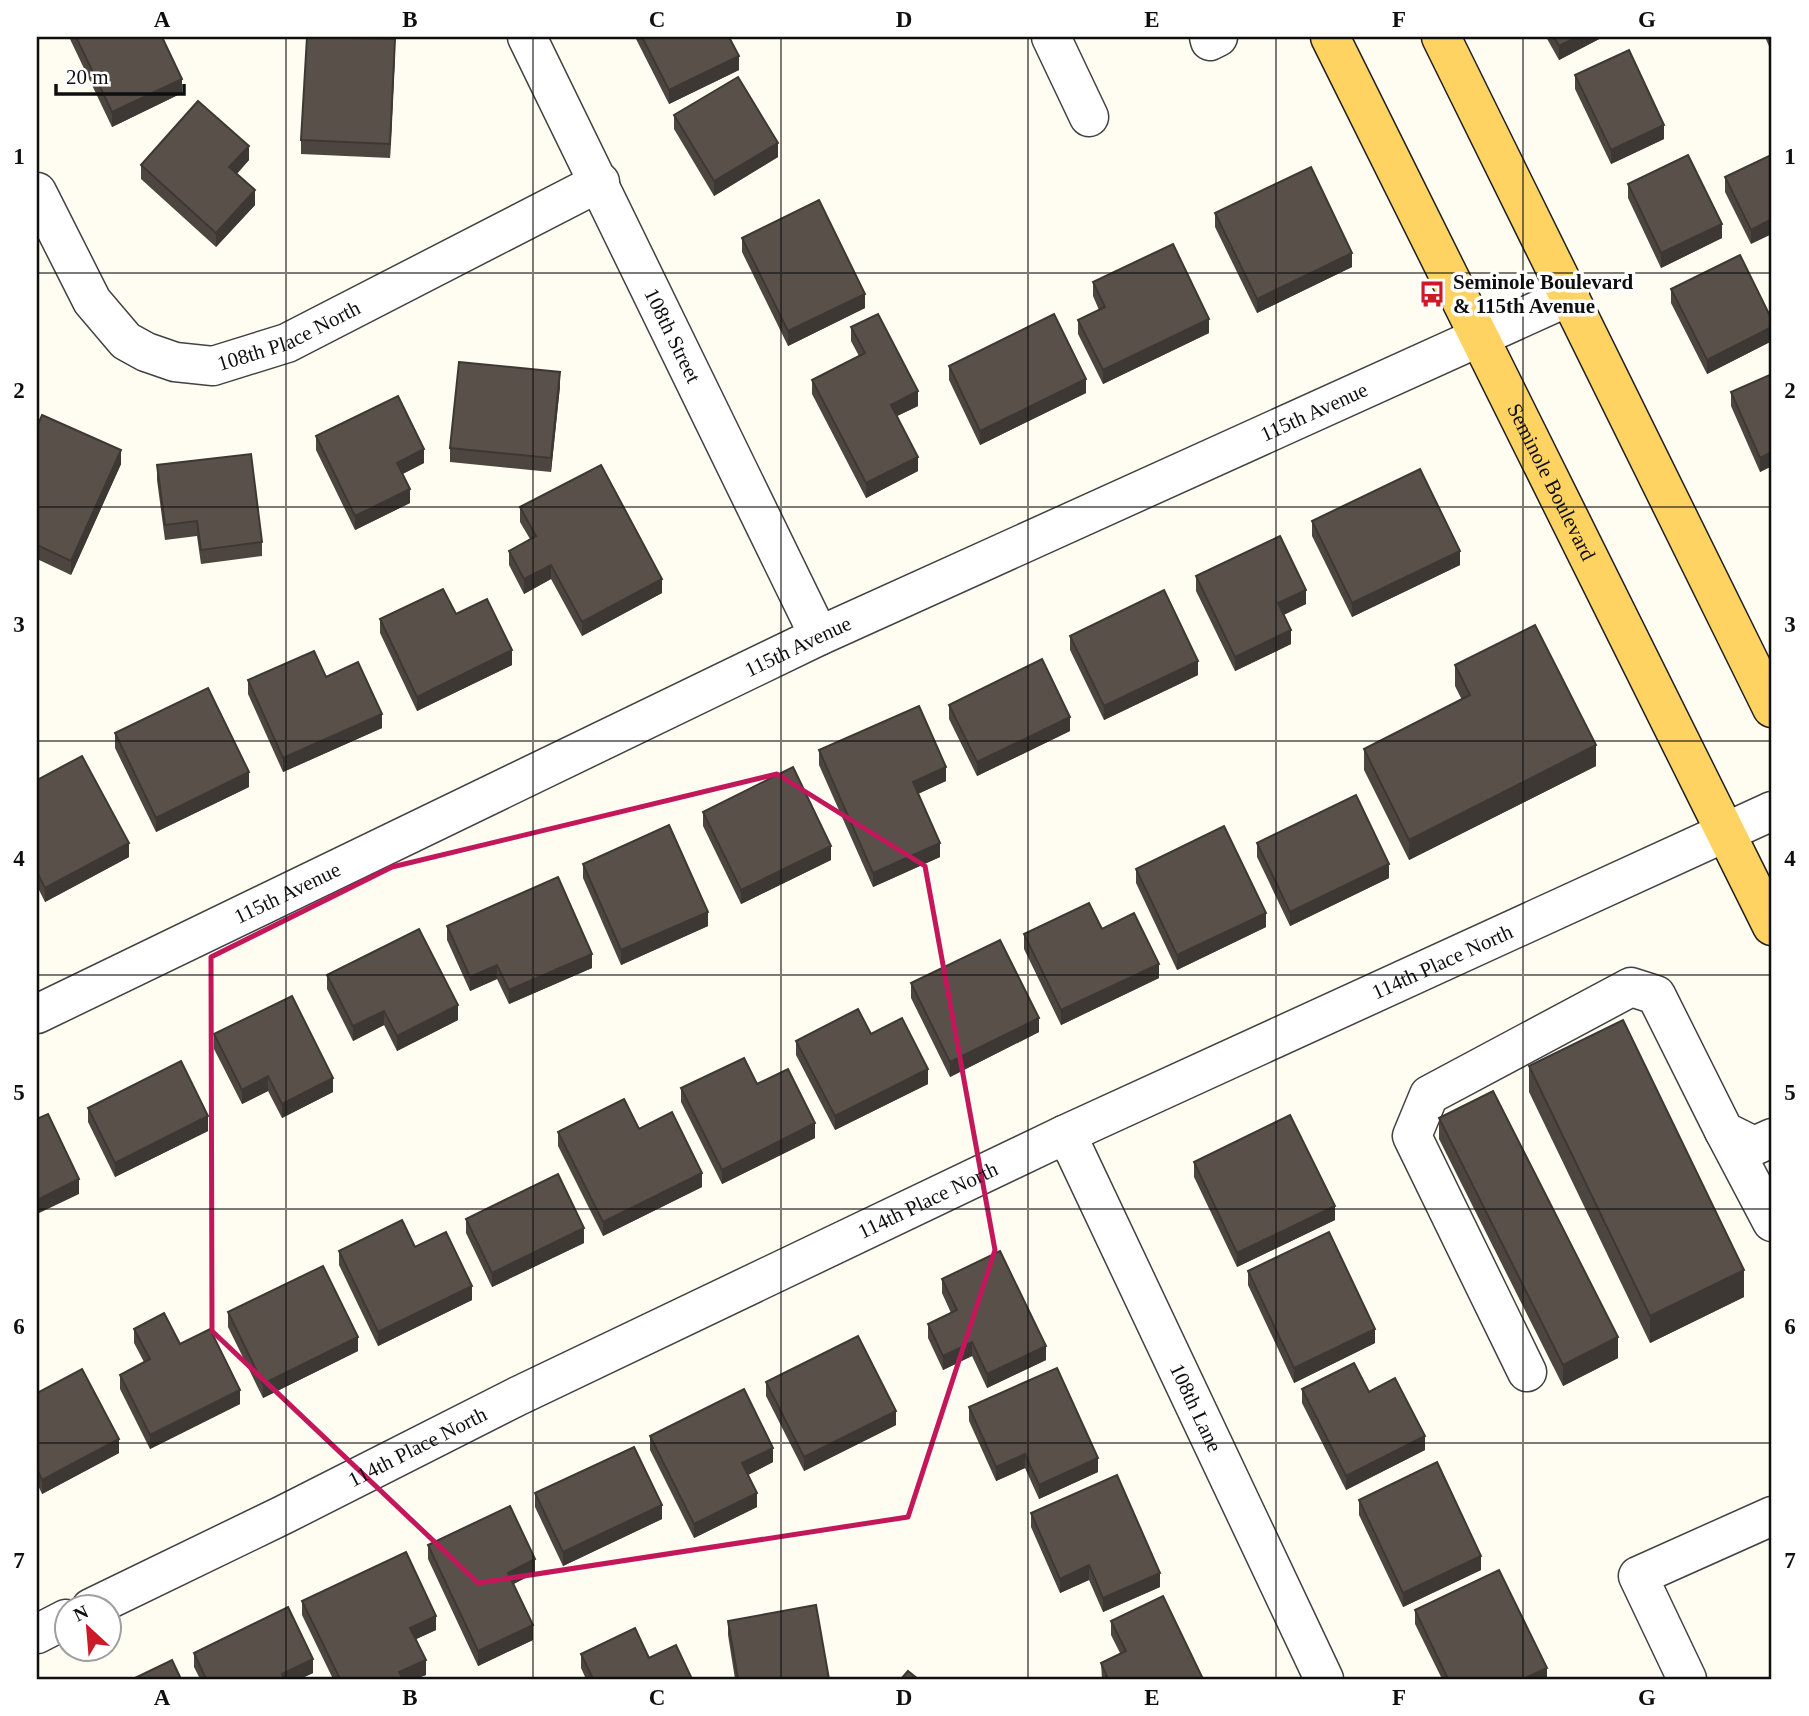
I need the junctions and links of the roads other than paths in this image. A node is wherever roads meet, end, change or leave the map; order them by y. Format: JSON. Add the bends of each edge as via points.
{"nodes":[{"id":1,"x":527,"y":37,"type":"edge"},
{"id":2,"x":1051,"y":37,"type":"edge"},
{"id":3,"x":1209,"y":37,"type":"edge"},
{"id":4,"x":1218,"y":37,"type":"edge"},
{"id":5,"x":1330,"y":37,"type":"edge"},
{"id":6,"x":1441,"y":37,"type":"edge"},
{"id":7,"x":1089,"y":117,"type":"dead end"},
{"id":8,"x":600,"y":182,"type":"junction"},
{"id":9,"x":37,"y":192,"type":"edge"},
{"id":10,"x":1570,"y":296,"type":"junction"},
{"id":11,"x":1479,"y":338,"type":"junction"},
{"id":12,"x":819,"y":636,"type":"junction"},
{"id":13,"x":1772,"y":708,"type":"edge"},
{"id":14,"x":1772,"y":811,"type":"edge"},
{"id":15,"x":1726,"y":832,"type":"junction"},
{"id":16,"x":1772,"y":926,"type":"edge"},
{"id":17,"x":37,"y":1014,"type":"edge"},
{"id":18,"x":1724,"y":1131,"type":"junction"},
{"id":19,"x":1064,"y":1135,"type":"junction"},
{"id":20,"x":1772,"y":1138,"type":"edge"},
{"id":21,"x":1772,"y":1222,"type":"edge"},
{"id":22,"x":1527,"y":1372,"type":"dead end"},
{"id":23,"x":1772,"y":1516,"type":"edge"},
{"id":24,"x":120,"y":1594,"type":"edge"},
{"id":25,"x":1324,"y":1679,"type":"edge"},
{"id":26,"x":1688,"y":1679,"type":"edge"}],
"edges":[{"from":1,"to":8,"type":"street","name":"108th Street"},
{"from":2,"to":7,"type":"street"},
{"from":3,"to":4,"type":"street","via":[[1210,41]]},
{"from":5,"to":11,"type":"main road","name":"Seminole Boulevard"},
{"from":6,"to":10,"type":"main road"},
{"from":8,"to":9,"type":"street","name":"108th Place North","via":[[287,342],[213,366],[175,362],[126,341],[92,301]]},
{"from":8,"to":12,"type":"street","name":"108th Street"},
{"from":10,"to":11,"type":"street","name":"115th Avenue"},
{"from":10,"to":13,"type":"main road"},
{"from":11,"to":12,"type":"street","name":"115th Avenue"},
{"from":11,"to":15,"type":"main road","name":"Seminole Boulevard"},
{"from":12,"to":17,"type":"street","name":"115th Avenue"},
{"from":14,"to":15,"type":"street","name":"114th Place North"},
{"from":15,"to":16,"type":"main road","name":"Seminole Boulevard"},
{"from":15,"to":19,"type":"street","name":"114th Place North"},
{"from":18,"to":20,"type":"street","via":[[1754,1146]]},
{"from":18,"to":21,"type":"street"},
{"from":18,"to":22,"type":"street","via":[[1656,995],[1632,987],[1429,1095],[1412,1136]]},
{"from":19,"to":24,"type":"street","name":"114th Place North","via":[[519,1396]]},
{"from":19,"to":25,"type":"street","name":"108th Lane"},
{"from":23,"to":26,"type":"street","via":[[1638,1576]]}]}
